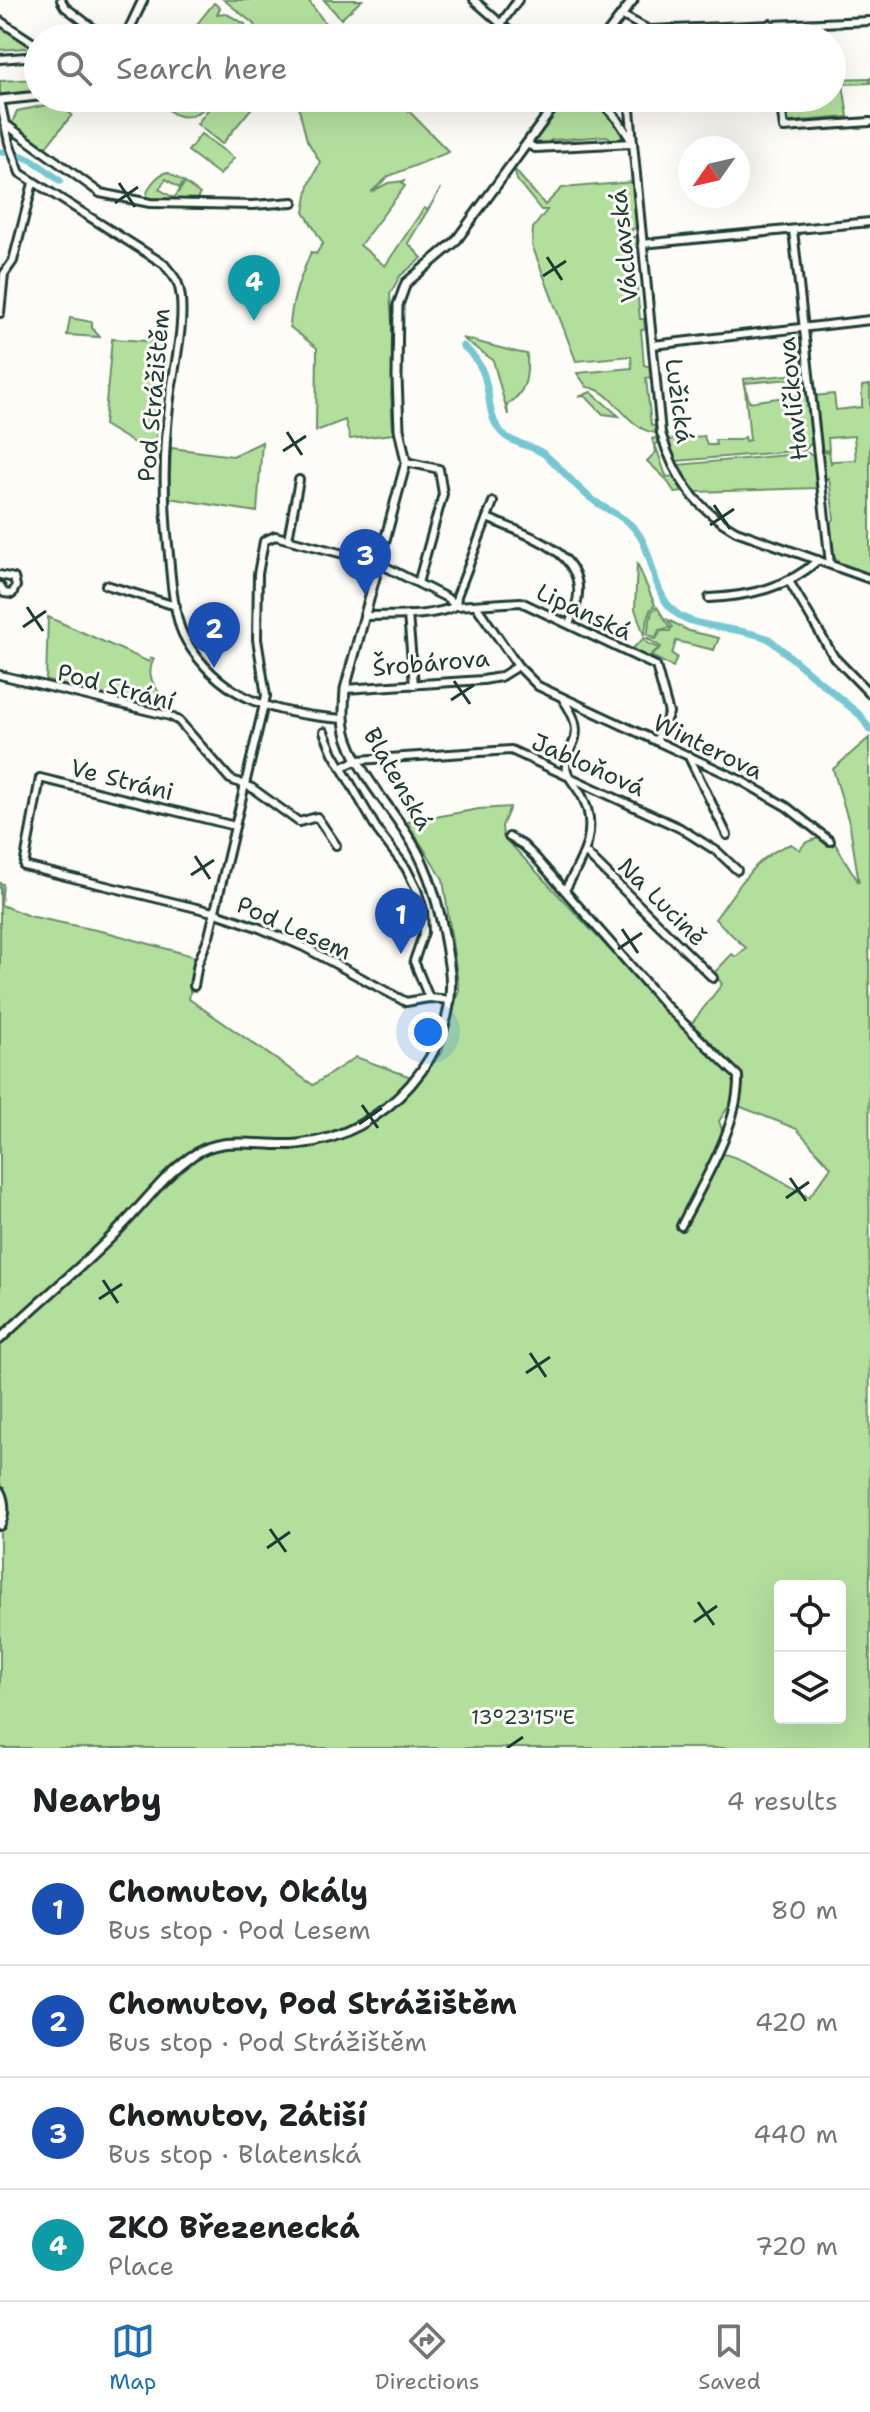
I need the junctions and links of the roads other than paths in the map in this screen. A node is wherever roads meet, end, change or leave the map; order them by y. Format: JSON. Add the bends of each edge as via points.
{"nodes":[{"id":1,"x":61,"y":0,"type":"edge"},
{"id":2,"x":143,"y":0,"type":"edge"},
{"id":3,"x":474,"y":0,"type":"edge"},
{"id":4,"x":518,"y":0,"type":"edge"},
{"id":5,"x":633,"y":0,"type":"edge"},
{"id":6,"x":621,"y":15,"type":"junction"},
{"id":7,"x":0,"y":21,"type":"edge"},
{"id":8,"x":870,"y":21,"type":"edge"},
{"id":9,"x":87,"y":24,"type":"edge"},
{"id":10,"x":132,"y":24,"type":"edge"},
{"id":11,"x":499,"y":24,"type":"edge"},
{"id":12,"x":501,"y":24,"type":"edge"},
{"id":13,"x":614,"y":24,"type":"edge"},
{"id":14,"x":638,"y":24,"type":"edge"},
{"id":15,"x":770,"y":24,"type":"edge"},
{"id":16,"x":24,"y":37,"type":"edge"},
{"id":17,"x":24,"y":57,"type":"edge"},
{"id":18,"x":0,"y":59,"type":"edge"},
{"id":19,"x":24,"y":97,"type":"edge"},
{"id":20,"x":0,"y":100,"type":"edge"},
{"id":21,"x":550,"y":112,"type":"edge"},
{"id":22,"x":611,"y":112,"type":"edge"},
{"id":23,"x":630,"y":112,"type":"edge"},
{"id":24,"x":782,"y":112,"type":"edge"},
{"id":25,"x":870,"y":122,"type":"edge"},
{"id":26,"x":4,"y":123,"type":"junction"},
{"id":27,"x":633,"y":143,"type":"junction"},
{"id":28,"x":527,"y":144,"type":"junction"},
{"id":29,"x":33,"y":183,"type":"junction"},
{"id":30,"x":293,"y":202,"type":"dead end"},
{"id":31,"x":870,"y":222,"type":"edge"},
{"id":32,"x":793,"y":230,"type":"junction"},
{"id":33,"x":642,"y":244,"type":"junction"},
{"id":34,"x":0,"y":313,"type":"edge"},
{"id":35,"x":870,"y":320,"type":"edge"},
{"id":36,"x":803,"y":328,"type":"junction"},
{"id":37,"x":653,"y":345,"type":"junction"},
{"id":38,"x":406,"y":462,"type":"junction"},
{"id":39,"x":299,"y":480,"type":"dead end"},
{"id":40,"x":493,"y":502,"type":"dead end"},
{"id":41,"x":487,"y":518,"type":"junction"},
{"id":42,"x":288,"y":539,"type":"junction"},
{"id":43,"x":818,"y":560,"type":"junction"},
{"id":44,"x":378,"y":563,"type":"junction"},
{"id":45,"x":830,"y":564,"type":"junction"},
{"id":46,"x":0,"y":575,"type":"edge"},
{"id":47,"x":870,"y":579,"type":"edge"},
{"id":48,"x":789,"y":581,"type":"junction"},
{"id":49,"x":418,"y":583,"type":"junction"},
{"id":50,"x":106,"y":585,"type":"dead end"},
{"id":51,"x":0,"y":586,"type":"edge"},
{"id":52,"x":709,"y":598,"type":"dead end"},
{"id":53,"x":176,"y":606,"type":"junction"},
{"id":54,"x":456,"y":606,"type":"junction"},
{"id":55,"x":477,"y":607,"type":"junction"},
{"id":56,"x":408,"y":615,"type":"junction"},
{"id":57,"x":364,"y":616,"type":"junction"},
{"id":58,"x":569,"y":624,"type":"junction"},
{"id":59,"x":518,"y":666,"type":"junction"},
{"id":60,"x":0,"y":675,"type":"edge"},
{"id":61,"x":414,"y":685,"type":"junction"},
{"id":62,"x":345,"y":689,"type":"junction"},
{"id":63,"x":870,"y":694,"type":"edge"},
{"id":64,"x":563,"y":699,"type":"junction"},
{"id":65,"x":263,"y":707,"type":"junction"},
{"id":66,"x":344,"y":719,"type":"junction"},
{"id":67,"x":324,"y":732,"type":"dead end"},
{"id":68,"x":656,"y":741,"type":"junction"},
{"id":69,"x":689,"y":757,"type":"junction"},
{"id":70,"x":358,"y":760,"type":"junction"},
{"id":71,"x":342,"y":767,"type":"junction"},
{"id":72,"x":568,"y":774,"type":"junction"},
{"id":73,"x":245,"y":787,"type":"junction"},
{"id":74,"x":235,"y":826,"type":"junction"},
{"id":75,"x":727,"y":835,"type":"dead end"},
{"id":76,"x":509,"y":837,"type":"dead end"},
{"id":77,"x":830,"y":841,"type":"dead end"},
{"id":78,"x":336,"y":845,"type":"dead end"},
{"id":79,"x":585,"y":852,"type":"junction"},
{"id":80,"x":24,"y":866,"type":"joint"},
{"id":81,"x":737,"y":870,"type":"dead end"},
{"id":82,"x":565,"y":890,"type":"junction"},
{"id":83,"x":213,"y":912,"type":"junction"},
{"id":84,"x":713,"y":978,"type":"dead end"},
{"id":85,"x":194,"y":986,"type":"dead end"},
{"id":86,"x":429,"y":998,"type":"junction"},
{"id":87,"x":450,"y":1000,"type":"junction"},
{"id":88,"x":681,"y":1226,"type":"dead end"},
{"id":89,"x":0,"y":1339,"type":"edge"},
{"id":90,"x":0,"y":1492,"type":"edge"},
{"id":91,"x":0,"y":1525,"type":"edge"}],
"edges":[{"from":1,"to":9,"type":"street"},
{"from":2,"to":10,"type":"street"},
{"from":3,"to":11,"type":"street"},
{"from":4,"to":12,"type":"street"},
{"from":5,"to":6,"type":"street"},
{"from":6,"to":13,"type":"street"},
{"from":6,"to":14,"type":"street"},
{"from":7,"to":16,"type":"street"},
{"from":8,"to":15,"type":"street"},
{"from":17,"to":18,"type":"street"},
{"from":19,"to":20,"type":"street"},
{"from":20,"to":26,"type":"street","name":"Pod Strážištěm"},
{"from":21,"to":28,"type":"street","name":"Blatenská"},
{"from":22,"to":27,"type":"street"},
{"from":23,"to":27,"type":"street","name":"Václavská"},
{"from":24,"to":25,"type":"street","via":[[784,128]]},
{"from":26,"to":29,"type":"street","name":"Pod Strážištěm","via":[[20,173]]},
{"from":26,"to":30,"type":"street","via":[[100,193],[150,203]]},
{"from":27,"to":28,"type":"street","via":[[535,148]]},
{"from":27,"to":33,"type":"street","name":"Václavská"},
{"from":28,"to":38,"type":"street","name":"Blatenská","via":[[455,242],[406,283],[398,305],[397,378]]},
{"from":29,"to":34,"type":"street","via":[[13,261],[4,274]]},
{"from":29,"to":53,"type":"street","name":"Pod Strážištěm","via":[[164,264],[178,282],[181,311],[163,454]]},
{"from":31,"to":32,"type":"street"},
{"from":32,"to":33,"type":"street"},
{"from":32,"to":36,"type":"street","name":"Havlíčkova"},
{"from":33,"to":37,"type":"street","name":"Václavská"},
{"from":35,"to":36,"type":"street"},
{"from":36,"to":37,"type":"street"},
{"from":36,"to":45,"type":"street","name":"Havlíčkova"},
{"from":37,"to":43,"type":"street","name":"Lužická","via":[[661,433],[670,463],[688,492],[736,531]]},
{"from":38,"to":44,"type":"street","name":"Blatenská"},
{"from":38,"to":49,"type":"street","via":[[439,469],[443,483]]},
{"from":39,"to":42,"type":"street"},
{"from":40,"to":41,"type":"street"},
{"from":41,"to":54,"type":"street"},
{"from":41,"to":58,"type":"street","via":[[557,549],[569,561],[579,590]]},
{"from":42,"to":44,"type":"street","name":"Lipanská"},
{"from":42,"to":65,"type":"street","via":[[275,536],[264,541],[258,574]]},
{"from":43,"to":45,"type":"street","name":"Lužická"},
{"from":43,"to":48,"type":"street"},
{"from":44,"to":49,"type":"street","name":"Lipanská"},
{"from":44,"to":57,"type":"street","name":"Blatenská"},
{"from":45,"to":47,"type":"street","name":"Lužická"},
{"from":46,"to":51,"type":"street","via":[[14,578],[16,586],[12,594]]},
{"from":48,"to":52,"type":"street","via":[[757,593]]},
{"from":48,"to":63,"type":"street","via":[[834,657]]},
{"from":49,"to":54,"type":"street","name":"Lipanská"},
{"from":50,"to":53,"type":"street"},
{"from":53,"to":65,"type":"street","name":"Pod Strážištěm","via":[[189,647],[207,670]]},
{"from":54,"to":55,"type":"street","name":"Lipanská"},
{"from":54,"to":56,"type":"street"},
{"from":55,"to":58,"type":"street","name":"Lipanská","via":[[521,602]]},
{"from":55,"to":59,"type":"street","name":"Winterova"},
{"from":56,"to":57,"type":"street"},
{"from":56,"to":61,"type":"street"},
{"from":57,"to":62,"type":"street","name":"Blatenská"},
{"from":58,"to":68,"type":"street","name":"Lipanská","via":[[656,666],[669,713]]},
{"from":59,"to":61,"type":"street","name":"Šrobárova","via":[[500,677]]},
{"from":59,"to":64,"type":"street","name":"Winterova","via":[[538,686]]},
{"from":60,"to":73,"type":"street","name":"Pod Strání","via":[[170,716],[230,779]]},
{"from":61,"to":62,"type":"street","name":"Šrobárova"},
{"from":62,"to":66,"type":"street","name":"Blatenská"},
{"from":64,"to":68,"type":"street","name":"Winterova"},
{"from":64,"to":72,"type":"street","via":[[576,726],[565,761]]},
{"from":65,"to":66,"type":"street","name":"Pod Strážištěm"},
{"from":65,"to":73,"type":"street"},
{"from":66,"to":70,"type":"street","name":"Blatenská"},
{"from":67,"to":71,"type":"street"},
{"from":68,"to":69,"type":"street","name":"Winterova"},
{"from":69,"to":75,"type":"street"},
{"from":69,"to":77,"type":"street","name":"Winterova","via":[[787,807]]},
{"from":70,"to":71,"type":"street","name":"Jabloňová"},
{"from":70,"to":72,"type":"street","name":"Jabloňová","via":[[511,750]]},
{"from":70,"to":87,"type":"street","name":"Blatenská","via":[[418,853],[431,884],[447,950]]},
{"from":71,"to":86,"type":"street","via":[[417,890],[424,932],[414,961]]},
{"from":72,"to":79,"type":"street","via":[[590,816]]},
{"from":72,"to":81,"type":"street","name":"Jabloňová","via":[[680,828]]},
{"from":73,"to":74,"type":"street"},
{"from":73,"to":78,"type":"street","name":"Pod Strání","via":[[299,822],[317,817]]},
{"from":74,"to":80,"type":"street","name":"Ve Stráni","via":[[40,778]]},
{"from":74,"to":83,"type":"street"},
{"from":76,"to":82,"type":"street"},
{"from":79,"to":82,"type":"street"},
{"from":79,"to":84,"type":"street","name":"Na Lucině"},
{"from":80,"to":83,"type":"street","name":"Pod Lesem"},
{"from":82,"to":88,"type":"street","via":[[665,1005],[738,1076],[739,1094],[719,1149]]},
{"from":83,"to":85,"type":"street"},
{"from":83,"to":86,"type":"street","name":"Pod Lesem","via":[[304,947],[406,1002]]},
{"from":86,"to":87,"type":"street","name":"Pod Lesem"},
{"from":87,"to":89,"type":"street","name":"Blatenská","via":[[435,1053],[387,1106],[331,1138],[297,1145],[222,1143],[195,1154]]},
{"from":90,"to":91,"type":"street"}]}
